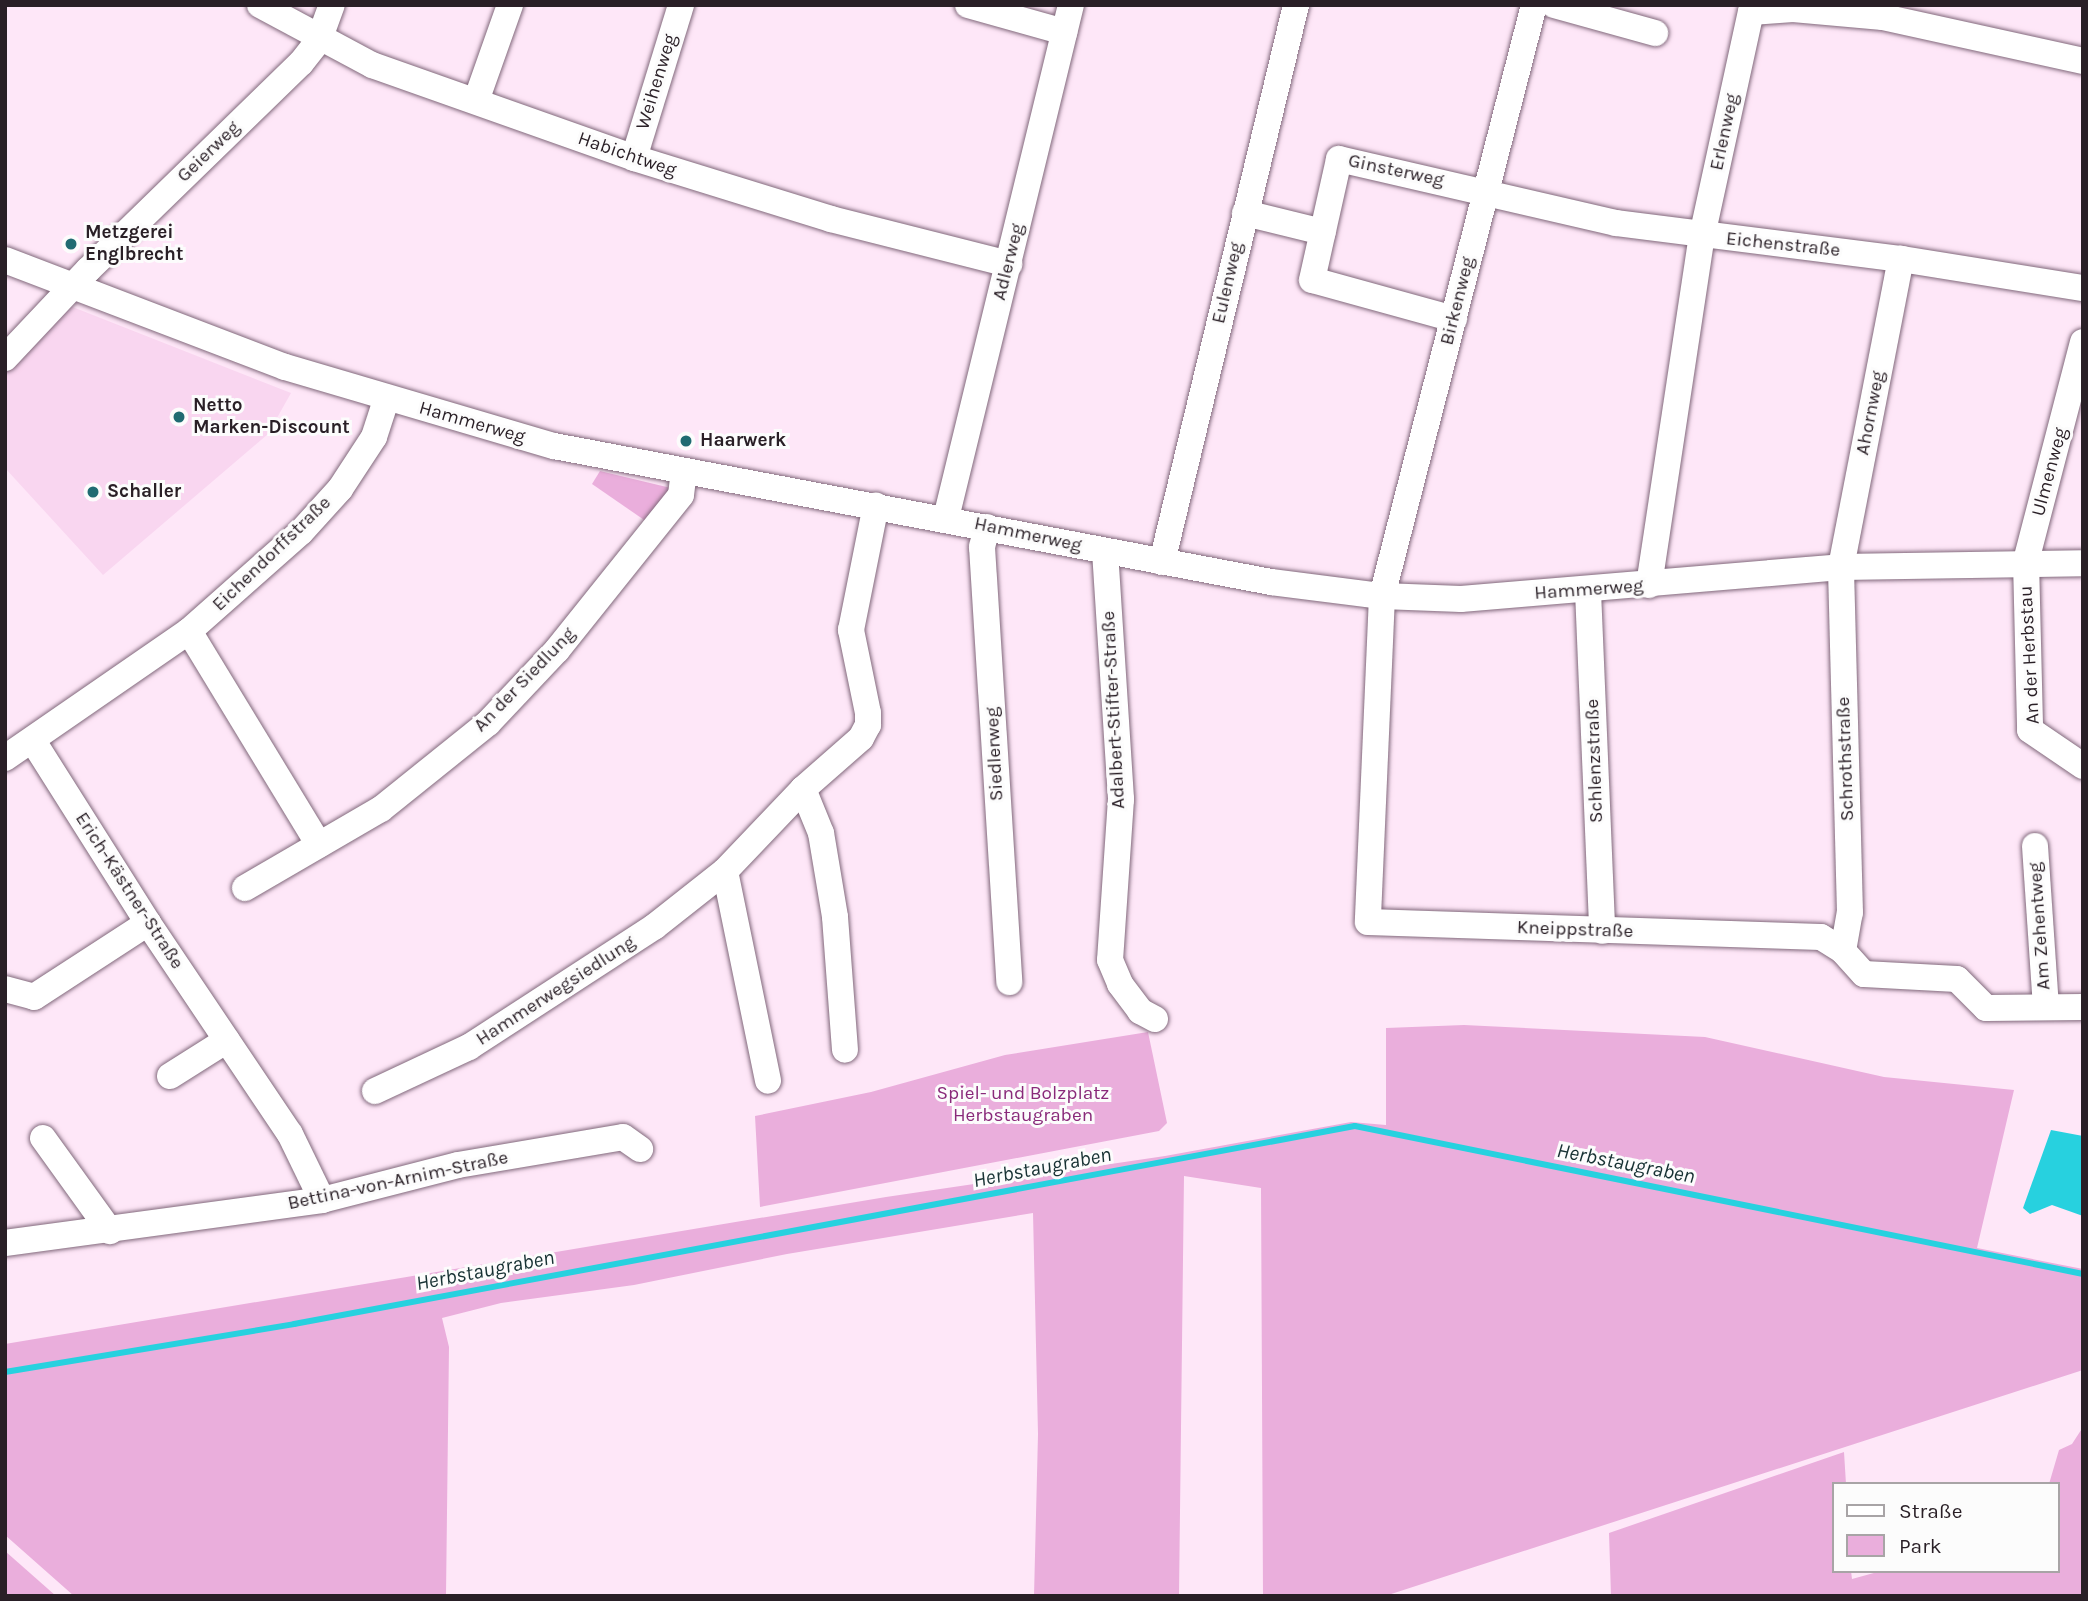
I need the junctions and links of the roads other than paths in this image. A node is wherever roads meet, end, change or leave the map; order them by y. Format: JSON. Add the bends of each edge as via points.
{"nodes":[{"id":1,"x":260,"y":5,"type":"edge"},
{"id":2,"x":332,"y":5,"type":"edge"},
{"id":3,"x":510,"y":5,"type":"edge"},
{"id":4,"x":681,"y":5,"type":"edge"},
{"id":5,"x":968,"y":5,"type":"edge"},
{"id":6,"x":1071,"y":5,"type":"edge"},
{"id":7,"x":1296,"y":5,"type":"edge"},
{"id":8,"x":1534,"y":5,"type":"edge"},
{"id":9,"x":1554,"y":5,"type":"edge"},
{"id":10,"x":1064,"y":32,"type":"junction"},
{"id":11,"x":1654,"y":33,"type":"dead end"},
{"id":12,"x":319,"y":40,"type":"junction"},
{"id":13,"x":2083,"y":61,"type":"edge"},
{"id":14,"x":476,"y":101,"type":"junction"},
{"id":15,"x":634,"y":158,"type":"junction"},
{"id":16,"x":1485,"y":191,"type":"junction"},
{"id":17,"x":1245,"y":213,"type":"junction"},
{"id":18,"x":1323,"y":232,"type":"junction"},
{"id":19,"x":1702,"y":236,"type":"junction"},
{"id":20,"x":1901,"y":259,"type":"junction"},
{"id":21,"x":5,"y":260,"type":"edge"},
{"id":22,"x":1009,"y":264,"type":"junction"},
{"id":23,"x":71,"y":288,"type":"junction"},
{"id":24,"x":2083,"y":288,"type":"edge"},
{"id":25,"x":1454,"y":319,"type":"junction"},
{"id":26,"x":2083,"y":342,"type":"edge"},
{"id":27,"x":5,"y":358,"type":"edge"},
{"id":28,"x":386,"y":399,"type":"junction"},
{"id":29,"x":684,"y":471,"type":"junction"},
{"id":30,"x":876,"y":505,"type":"junction"},
{"id":31,"x":946,"y":518,"type":"junction"},
{"id":32,"x":987,"y":527,"type":"junction"},
{"id":33,"x":1105,"y":551,"type":"junction"},
{"id":34,"x":2026,"y":561,"type":"junction"},
{"id":35,"x":1163,"y":562,"type":"junction"},
{"id":36,"x":2083,"y":563,"type":"edge"},
{"id":37,"x":1841,"y":567,"type":"junction"},
{"id":38,"x":1649,"y":585,"type":"junction"},
{"id":39,"x":1588,"y":591,"type":"junction"},
{"id":40,"x":1382,"y":596,"type":"junction"},
{"id":41,"x":189,"y":631,"type":"junction"},
{"id":42,"x":33,"y":741,"type":"junction"},
{"id":43,"x":5,"y":758,"type":"edge"},
{"id":44,"x":2083,"y":766,"type":"edge"},
{"id":45,"x":803,"y":789,"type":"junction"},
{"id":46,"x":319,"y":845,"type":"junction"},
{"id":47,"x":2035,"y":846,"type":"dead end"},
{"id":48,"x":726,"y":872,"type":"junction"},
{"id":49,"x":245,"y":888,"type":"dead end"},
{"id":50,"x":148,"y":923,"type":"junction"},
{"id":51,"x":1602,"y":931,"type":"junction"},
{"id":52,"x":1843,"y":951,"type":"junction"},
{"id":53,"x":1009,"y":982,"type":"dead end"},
{"id":54,"x":5,"y":989,"type":"edge"},
{"id":55,"x":2046,"y":1006,"type":"junction"},
{"id":56,"x":2083,"y":1007,"type":"edge"},
{"id":57,"x":1155,"y":1019,"type":"dead end"},
{"id":58,"x":227,"y":1040,"type":"junction"},
{"id":59,"x":845,"y":1050,"type":"dead end"},
{"id":60,"x":170,"y":1076,"type":"dead end"},
{"id":61,"x":768,"y":1080,"type":"dead end"},
{"id":62,"x":375,"y":1091,"type":"dead end"},
{"id":63,"x":43,"y":1138,"type":"dead end"},
{"id":64,"x":640,"y":1149,"type":"dead end"},
{"id":65,"x":322,"y":1200,"type":"junction"},
{"id":66,"x":110,"y":1231,"type":"junction"},
{"id":67,"x":5,"y":1243,"type":"edge"}],
"edges":[{"from":1,"to":12,"type":"street","name":"Habichtweg"},
{"from":2,"to":12,"type":"street","name":"Geierweg"},
{"from":3,"to":14,"type":"street"},
{"from":4,"to":15,"type":"street","name":"Weihenweg"},
{"from":5,"to":10,"type":"street"},
{"from":6,"to":10,"type":"street","name":"Adlerweg"},
{"from":7,"to":17,"type":"street","name":"Eulenweg"},
{"from":8,"to":16,"type":"street","name":"Birkenweg"},
{"from":9,"to":11,"type":"street"},
{"from":10,"to":22,"type":"street","name":"Adlerweg"},
{"from":12,"to":14,"type":"street","name":"Habichtweg","via":[[372,65]]},
{"from":12,"to":23,"type":"street","name":"Geierweg"},
{"from":13,"to":19,"type":"street","name":"Erlenweg","via":[[1883,17],[1793,9],[1751,12]]},
{"from":14,"to":15,"type":"street","name":"Habichtweg"},
{"from":15,"to":22,"type":"street","name":"Habichtweg","via":[[831,219]]},
{"from":16,"to":18,"type":"street","name":"Ginsterweg","via":[[1339,159]]},
{"from":16,"to":19,"type":"street","name":"Eichenstraße","via":[[1616,223]]},
{"from":16,"to":25,"type":"street","name":"Birkenweg"},
{"from":17,"to":18,"type":"street"},
{"from":17,"to":35,"type":"street","name":"Eulenweg"},
{"from":18,"to":25,"type":"street","name":"Ginsterweg","via":[[1312,280]]},
{"from":19,"to":20,"type":"street","name":"Eichenstraße"},
{"from":19,"to":38,"type":"street","name":"Erlenweg"},
{"from":20,"to":24,"type":"street","name":"Eichenstraße"},
{"from":20,"to":37,"type":"street","name":"Ahornweg"},
{"from":21,"to":23,"type":"street","name":"Hammerweg"},
{"from":22,"to":31,"type":"street","name":"Adlerweg"},
{"from":23,"to":27,"type":"street","name":"Geierweg"},
{"from":23,"to":28,"type":"street","name":"Hammerweg","via":[[285,368]]},
{"from":25,"to":40,"type":"street","name":"Birkenweg"},
{"from":26,"to":34,"type":"street","name":"Ulmenweg"},
{"from":28,"to":29,"type":"street","name":"Hammerweg","via":[[554,446]]},
{"from":28,"to":41,"type":"street","name":"Eichendorffstraße","via":[[374,437],[340,489],[301,532]]},
{"from":29,"to":30,"type":"street","name":"Hammerweg"},
{"from":29,"to":46,"type":"street","name":"An der Siedlung","via":[[681,495],[557,650],[488,723],[381,809]]},
{"from":30,"to":31,"type":"street","name":"Hammerweg"},
{"from":30,"to":45,"type":"street","name":"Hammerwegsiedlung","via":[[851,630],[868,725],[861,738]]},
{"from":31,"to":32,"type":"street","name":"Hammerweg"},
{"from":32,"to":33,"type":"street","name":"Hammerweg"},
{"from":32,"to":53,"type":"street","name":"Siedlerweg","via":[[982,547]]},
{"from":33,"to":35,"type":"street","name":"Hammerweg"},
{"from":33,"to":57,"type":"street","name":"Adalbert-Stifter-Straße","via":[[1121,799],[1110,960],[1120,984],[1140,1011]]},
{"from":34,"to":36,"type":"street","name":"Hammerweg"},
{"from":34,"to":37,"type":"street","name":"Hammerweg"},
{"from":34,"to":44,"type":"street","name":"An der Herbstau","via":[[2031,730]]},
{"from":35,"to":40,"type":"street","name":"Hammerweg"},
{"from":37,"to":38,"type":"street","name":"Hammerweg"},
{"from":37,"to":52,"type":"street","name":"Schrothstraße","via":[[1850,912]]},
{"from":38,"to":39,"type":"street","name":"Hammerweg"},
{"from":39,"to":40,"type":"street","name":"Hammerweg","via":[[1461,600]]},
{"from":39,"to":51,"type":"street","name":"Schlenzstraße"},
{"from":40,"to":51,"type":"street","name":"Kneippstraße","via":[[1368,922]]},
{"from":41,"to":42,"type":"street","name":"Eichendorffstraße"},
{"from":41,"to":46,"type":"street"},
{"from":42,"to":43,"type":"street","name":"Eichendorffstraße"},
{"from":42,"to":50,"type":"street","name":"Erich-Kästner-Straße"},
{"from":45,"to":48,"type":"street","name":"Hammerwegsiedlung"},
{"from":45,"to":59,"type":"street","via":[[821,833],[835,917]]},
{"from":46,"to":49,"type":"street","name":"An der Siedlung"},
{"from":47,"to":55,"type":"street","name":"Am Zehentweg"},
{"from":48,"to":61,"type":"street"},
{"from":48,"to":62,"type":"street","name":"Hammerwegsiedlung","via":[[561,990],[469,1047]]},
{"from":50,"to":54,"type":"street","via":[[34,997]]},
{"from":50,"to":58,"type":"street","name":"Erich-Kästner-Straße"},
{"from":51,"to":52,"type":"street","name":"Kneippstraße","via":[[1821,937]]},
{"from":52,"to":55,"type":"street","name":"Kneippstraße","via":[[1864,974],[1957,979],[1986,1008]]},
{"from":55,"to":56,"type":"street","name":"Kneippstraße"},
{"from":58,"to":60,"type":"street"},
{"from":58,"to":65,"type":"street","name":"Erich-Kästner-Straße","via":[[290,1134]]},
{"from":63,"to":66,"type":"street"},
{"from":64,"to":65,"type":"street","name":"Bettina-von-Arnim-Straße","via":[[623,1137],[458,1165]]},
{"from":65,"to":66,"type":"street","name":"Bettina-von-Arnim-Straße"},
{"from":66,"to":67,"type":"street","name":"Bettina-von-Arnim-Straße"}]}
